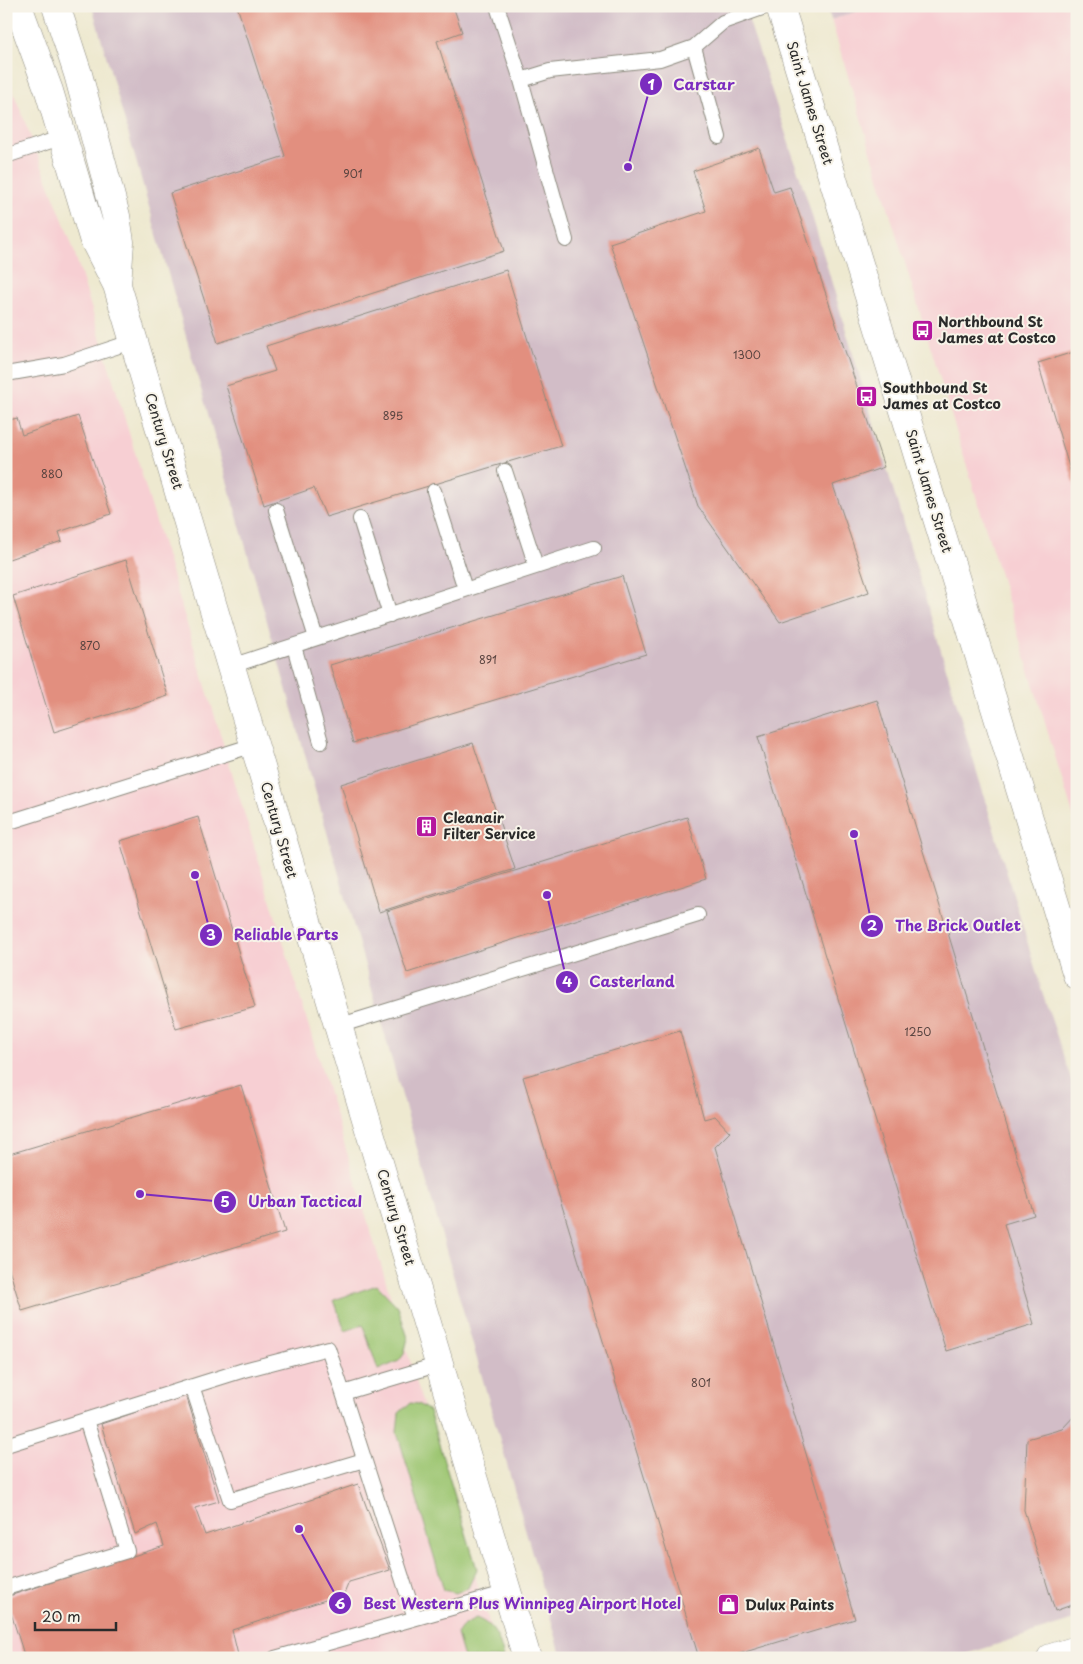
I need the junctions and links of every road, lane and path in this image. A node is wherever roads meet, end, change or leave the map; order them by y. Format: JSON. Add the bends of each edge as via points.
{"nodes":[{"id":1,"x":18,"y":6,"type":"edge"},
{"id":2,"x":56,"y":6,"type":"edge"},
{"id":3,"x":497,"y":6,"type":"edge"},
{"id":4,"x":768,"y":6,"type":"edge"},
{"id":5,"x":780,"y":6,"type":"edge"},
{"id":6,"x":694,"y":47,"type":"junction"},
{"id":7,"x":521,"y":80,"type":"junction"},
{"id":8,"x":719,"y":137,"type":"dead end"},
{"id":9,"x":63,"y":138,"type":"junction"},
{"id":10,"x":6,"y":156,"type":"edge"},
{"id":11,"x":566,"y":240,"type":"dead end"},
{"id":12,"x":117,"y":285,"type":"junction"},
{"id":13,"x":134,"y":341,"type":"junction"},
{"id":14,"x":6,"y":374,"type":"edge"},
{"id":15,"x":504,"y":471,"type":"dead end"},
{"id":16,"x":434,"y":491,"type":"dead end"},
{"id":17,"x":276,"y":510,"type":"dead end"},
{"id":18,"x":360,"y":519,"type":"dead end"},
{"id":19,"x":594,"y":548,"type":"dead end"},
{"id":20,"x":536,"y":566,"type":"junction"},
{"id":21,"x":464,"y":589,"type":"junction"},
{"id":22,"x":390,"y":615,"type":"junction"},
{"id":23,"x":316,"y":638,"type":"junction"},
{"id":24,"x":294,"y":646,"type":"junction"},
{"id":25,"x":231,"y":666,"type":"junction"},
{"id":26,"x":321,"y":742,"type":"dead end"},
{"id":27,"x":254,"y":745,"type":"junction"},
{"id":28,"x":6,"y":824,"type":"edge"},
{"id":29,"x":698,"y":915,"type":"dead end"},
{"id":30,"x":1077,"y":975,"type":"edge"},
{"id":31,"x":338,"y":1026,"type":"junction"},
{"id":32,"x":440,"y":1364,"type":"junction"},
{"id":33,"x":192,"y":1386,"type":"junction"},
{"id":34,"x":343,"y":1393,"type":"junction"},
{"id":35,"x":86,"y":1420,"type":"junction"},
{"id":36,"x":6,"y":1445,"type":"edge"},
{"id":37,"x":364,"y":1460,"type":"junction"},
{"id":38,"x":6,"y":1588,"type":"edge"},
{"id":39,"x":508,"y":1592,"type":"junction"},
{"id":40,"x":415,"y":1618,"type":"junction"},
{"id":41,"x":1077,"y":1650,"type":"edge"},
{"id":42,"x":275,"y":1658,"type":"edge"},
{"id":43,"x":527,"y":1658,"type":"edge"},
{"id":44,"x":1051,"y":1658,"type":"edge"}],
"edges":[{"from":1,"to":9,"type":"main road","name":"Century Street"},
{"from":2,"to":12,"type":"main road","via":[[84,93],[116,216],[120,242]]},
{"from":3,"to":7,"type":"lane"},
{"from":4,"to":6,"type":"lane","via":[[723,22]]},
{"from":5,"to":30,"type":"main road","name":"Saint James Street"},
{"from":6,"to":7,"type":"lane","via":[[660,59],[550,72]]},
{"from":6,"to":8,"type":"lane"},
{"from":7,"to":11,"type":"lane"},
{"from":9,"to":10,"type":"lane"},
{"from":9,"to":12,"type":"main road","name":"Century Street","via":[[93,238]]},
{"from":12,"to":13,"type":"main road","name":"Century Street"},
{"from":13,"to":14,"type":"lane","via":[[64,364]]},
{"from":13,"to":25,"type":"main road","name":"Century Street"},
{"from":15,"to":20,"type":"lane"},
{"from":16,"to":21,"type":"lane"},
{"from":17,"to":23,"type":"lane"},
{"from":18,"to":22,"type":"lane"},
{"from":19,"to":20,"type":"lane"},
{"from":20,"to":21,"type":"lane"},
{"from":21,"to":22,"type":"lane"},
{"from":22,"to":23,"type":"lane"},
{"from":23,"to":24,"type":"lane"},
{"from":24,"to":25,"type":"lane"},
{"from":24,"to":26,"type":"lane"},
{"from":25,"to":27,"type":"main road","name":"Century Street"},
{"from":27,"to":28,"type":"lane"},
{"from":27,"to":31,"type":"main road","name":"Century Street"},
{"from":29,"to":31,"type":"lane"},
{"from":31,"to":32,"type":"main road","name":"Century Street"},
{"from":32,"to":34,"type":"lane"},
{"from":32,"to":39,"type":"main road","name":"Century Street"},
{"from":33,"to":34,"type":"lane","via":[[328,1348]]},
{"from":33,"to":35,"type":"lane"},
{"from":33,"to":37,"type":"lane","via":[[230,1500]]},
{"from":34,"to":37,"type":"lane"},
{"from":35,"to":36,"type":"lane"},
{"from":35,"to":38,"type":"lane","via":[[127,1551]]},
{"from":37,"to":40,"type":"lane"},
{"from":39,"to":40,"type":"lane"},
{"from":39,"to":43,"type":"main road","name":"Century Street"},
{"from":40,"to":42,"type":"lane"},
{"from":41,"to":44,"type":"main road"}]}
